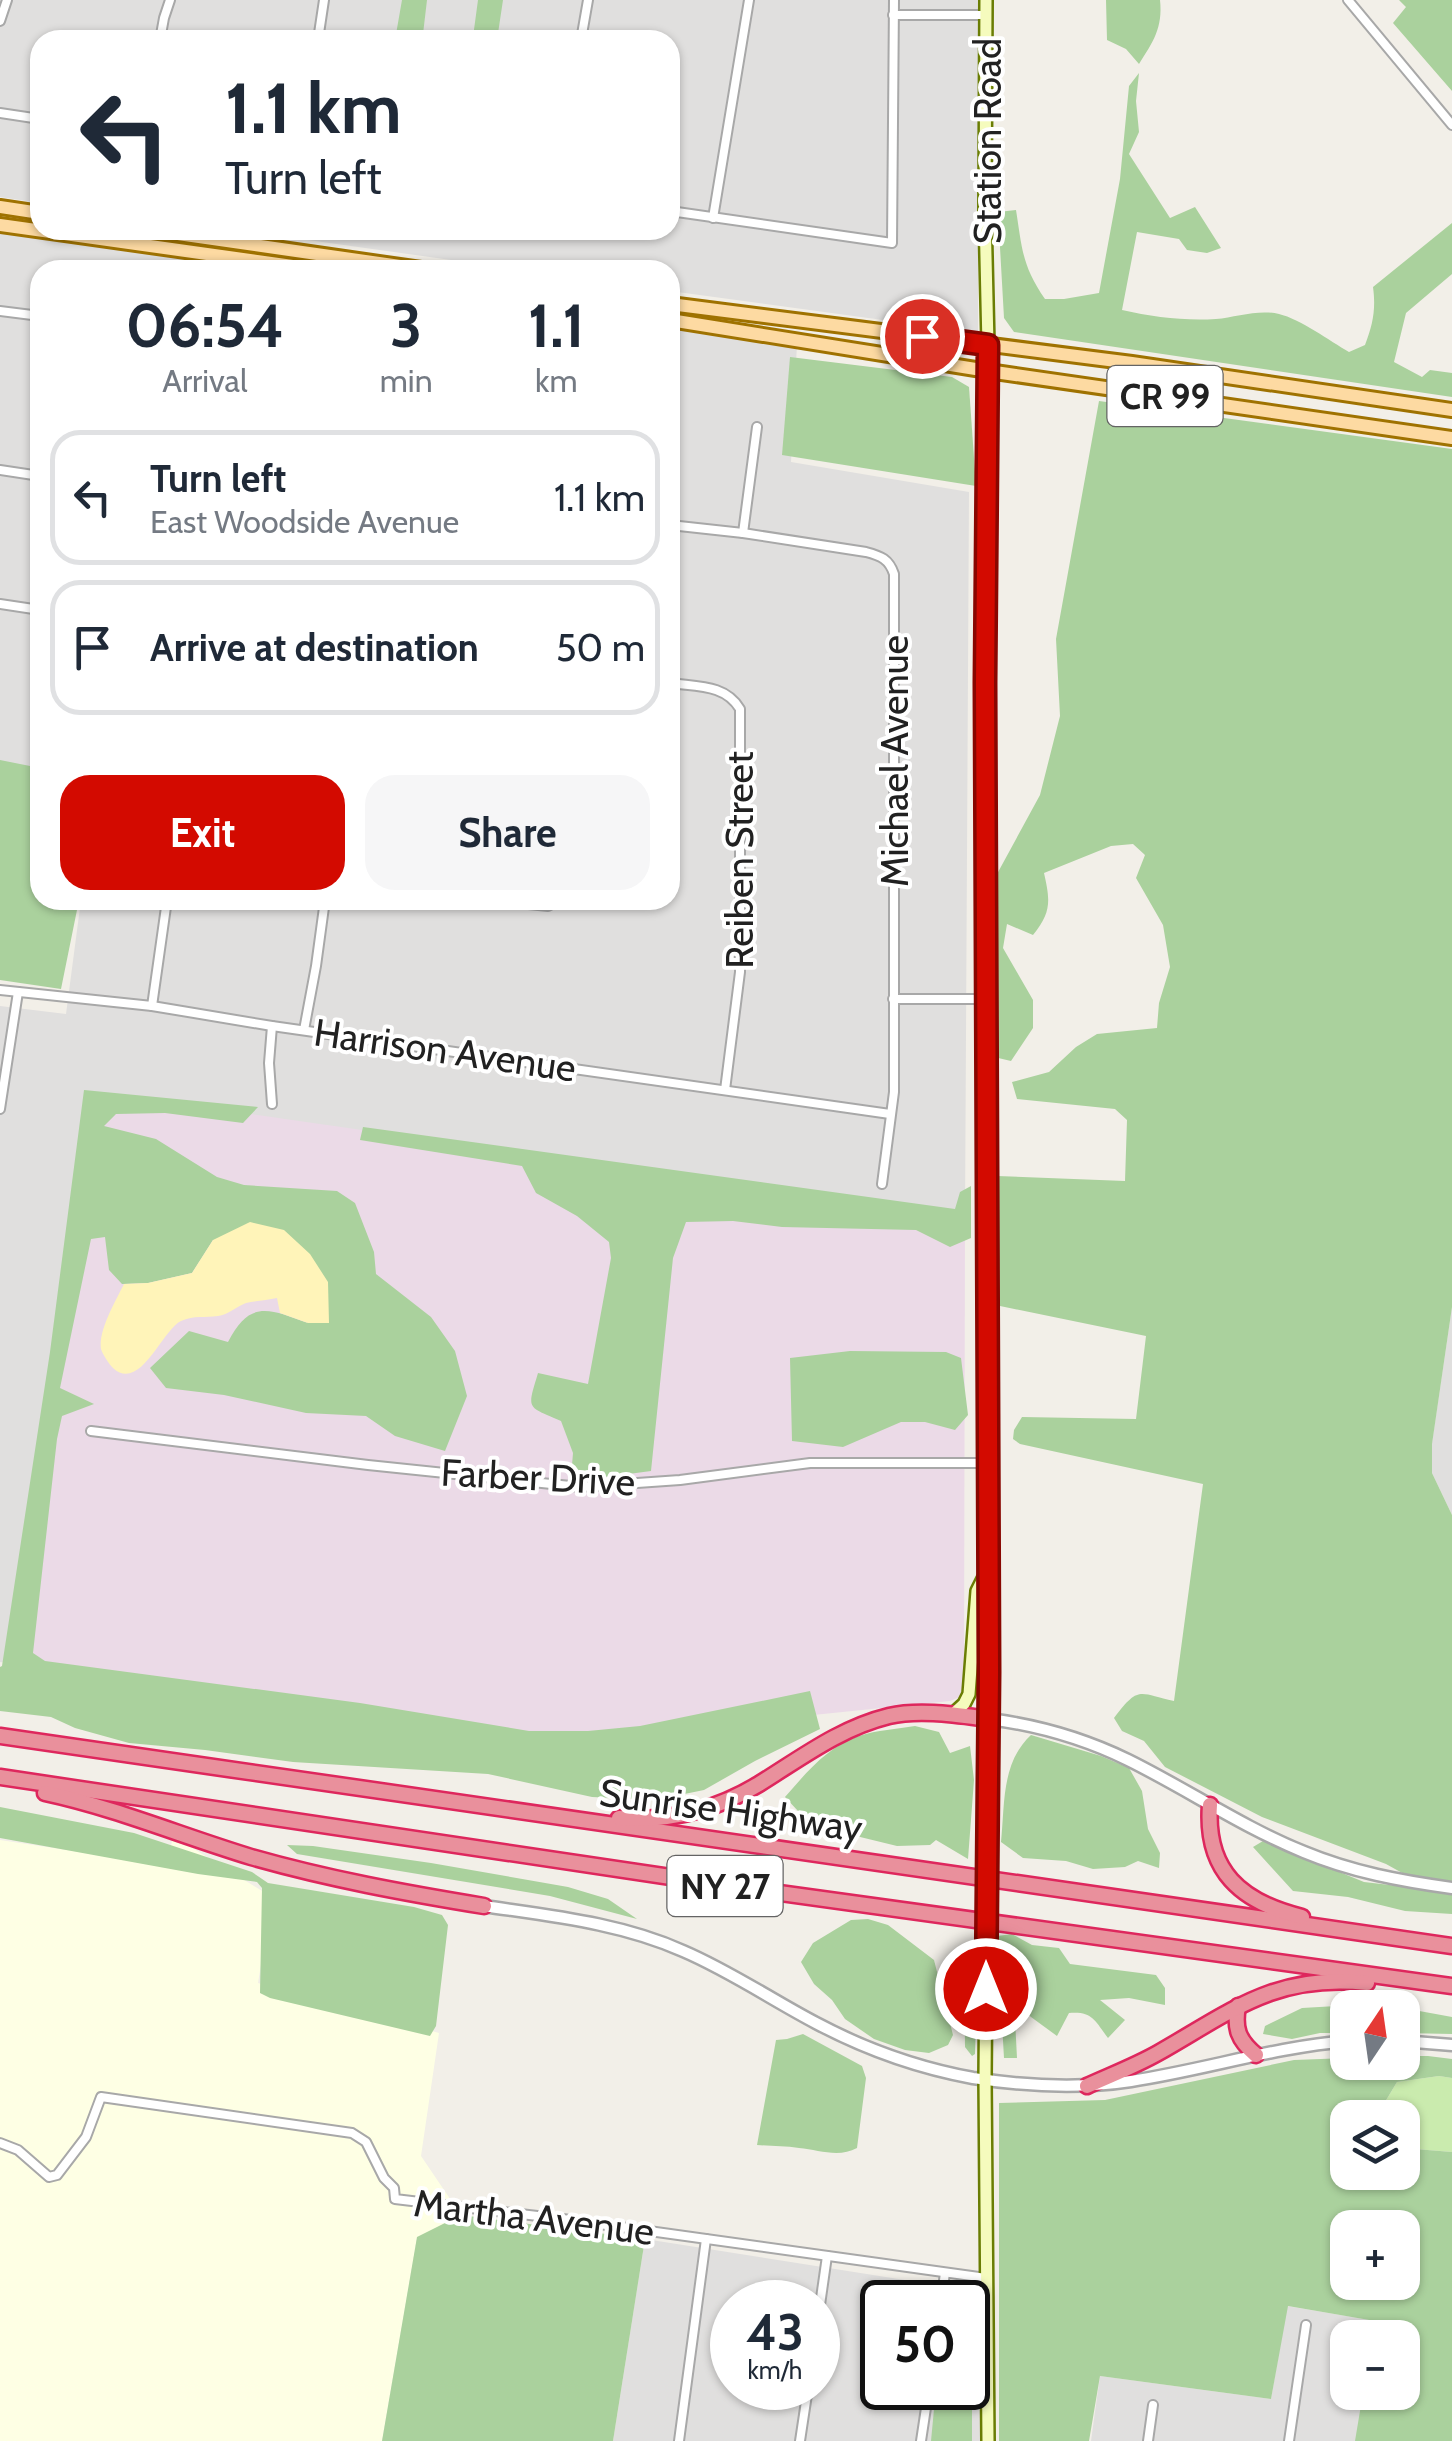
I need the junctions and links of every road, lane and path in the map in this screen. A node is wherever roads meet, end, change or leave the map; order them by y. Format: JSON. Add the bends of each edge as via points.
{"nodes":[{"id":1,"x":7,"y":0,"type":"edge"},
{"id":2,"x":170,"y":0,"type":"edge"},
{"id":3,"x":324,"y":0,"type":"edge"},
{"id":4,"x":588,"y":0,"type":"edge"},
{"id":5,"x":749,"y":0,"type":"edge"},
{"id":6,"x":894,"y":0,"type":"edge"},
{"id":7,"x":986,"y":0,"type":"edge"},
{"id":8,"x":1348,"y":0,"type":"edge"},
{"id":9,"x":893,"y":15,"type":"junction"},
{"id":10,"x":986,"y":15,"type":"junction"},
{"id":11,"x":0,"y":21,"type":"edge"},
{"id":12,"x":162,"y":30,"type":"edge"},
{"id":13,"x":320,"y":30,"type":"edge"},
{"id":14,"x":583,"y":30,"type":"edge"},
{"id":15,"x":5,"y":113,"type":"edge"},
{"id":16,"x":30,"y":117,"type":"edge"},
{"id":17,"x":1452,"y":126,"type":"edge"},
{"id":18,"x":0,"y":207,"type":"edge"},
{"id":19,"x":30,"y":212,"type":"edge"},
{"id":20,"x":680,"y":213,"type":"edge"},
{"id":21,"x":714,"y":218,"type":"junction"},
{"id":22,"x":0,"y":225,"type":"edge"},
{"id":23,"x":30,"y":229,"type":"edge"},
{"id":24,"x":107,"y":240,"type":"edge"},
{"id":25,"x":220,"y":240,"type":"edge"},
{"id":26,"x":250,"y":260,"type":"edge"},
{"id":27,"x":358,"y":260,"type":"edge"},
{"id":28,"x":680,"y":305,"type":"edge"},
{"id":29,"x":0,"y":311,"type":"edge"},
{"id":30,"x":30,"y":315,"type":"edge"},
{"id":31,"x":680,"y":322,"type":"edge"},
{"id":32,"x":988,"y":345,"type":"junction"},
{"id":33,"x":988,"y":372,"type":"junction"},
{"id":34,"x":1452,"y":410,"type":"edge"},
{"id":35,"x":757,"y":427,"type":"dead end"},
{"id":36,"x":1452,"y":438,"type":"edge"},
{"id":37,"x":0,"y":470,"type":"edge"},
{"id":38,"x":30,"y":474,"type":"edge"},
{"id":39,"x":680,"y":527,"type":"edge"},
{"id":40,"x":743,"y":533,"type":"junction"},
{"id":41,"x":0,"y":604,"type":"edge"},
{"id":42,"x":30,"y":608,"type":"edge"},
{"id":43,"x":680,"y":685,"type":"edge"},
{"id":44,"x":166,"y":910,"type":"edge"},
{"id":45,"x":324,"y":910,"type":"edge"},
{"id":46,"x":0,"y":990,"type":"edge"},
{"id":47,"x":18,"y":992,"type":"junction"},
{"id":48,"x":894,"y":999,"type":"junction"},
{"id":49,"x":985,"y":1000,"type":"junction"},
{"id":50,"x":152,"y":1006,"type":"junction"},
{"id":51,"x":272,"y":1026,"type":"junction"},
{"id":52,"x":304,"y":1030,"type":"junction"},
{"id":53,"x":2,"y":1085,"type":"edge"},
{"id":54,"x":725,"y":1090,"type":"junction"},
{"id":55,"x":272,"y":1104,"type":"dead end"},
{"id":56,"x":0,"y":1109,"type":"edge"},
{"id":57,"x":890,"y":1114,"type":"junction"},
{"id":58,"x":882,"y":1184,"type":"dead end"},
{"id":59,"x":91,"y":1431,"type":"dead end"},
{"id":60,"x":987,"y":1463,"type":"junction"},
{"id":61,"x":988,"y":1570,"type":"junction"},
{"id":62,"x":952,"y":1715,"type":"junction"},
{"id":63,"x":989,"y":1719,"type":"junction"},
{"id":64,"x":0,"y":1736,"type":"edge"},
{"id":65,"x":0,"y":1781,"type":"edge"},
{"id":66,"x":1210,"y":1805,"type":"junction"},
{"id":67,"x":531,"y":1814,"type":"junction"},
{"id":68,"x":1452,"y":1888,"type":"edge"},
{"id":69,"x":484,"y":1906,"type":"joint"},
{"id":70,"x":1430,"y":1943,"type":"junction"},
{"id":71,"x":1452,"y":1946,"type":"edge"},
{"id":72,"x":1452,"y":1987,"type":"edge"},
{"id":73,"x":1238,"y":2006,"type":"junction"},
{"id":74,"x":1420,"y":2042,"type":"edge"},
{"id":75,"x":1330,"y":2043,"type":"edge"},
{"id":76,"x":1452,"y":2045,"type":"edge"},
{"id":77,"x":1256,"y":2055,"type":"junction"},
{"id":78,"x":985,"y":2080,"type":"junction"},
{"id":79,"x":1087,"y":2086,"type":"junction"},
{"id":80,"x":0,"y":2143,"type":"edge"},
{"id":81,"x":706,"y":2239,"type":"junction"},
{"id":82,"x":827,"y":2256,"type":"junction"},
{"id":83,"x":945,"y":2272,"type":"junction"},
{"id":84,"x":986,"y":2278,"type":"junction"},
{"id":85,"x":824,"y":2280,"type":"edge"},
{"id":86,"x":944,"y":2280,"type":"edge"},
{"id":87,"x":1306,"y":2325,"type":"dead end"},
{"id":88,"x":1153,"y":2406,"type":"dead end"},
{"id":89,"x":805,"y":2410,"type":"edge"},
{"id":90,"x":926,"y":2410,"type":"edge"},
{"id":91,"x":680,"y":2441,"type":"edge"},
{"id":92,"x":800,"y":2441,"type":"edge"},
{"id":93,"x":922,"y":2441,"type":"edge"},
{"id":94,"x":988,"y":2441,"type":"edge"},
{"id":95,"x":1148,"y":2441,"type":"edge"},
{"id":96,"x":1288,"y":2441,"type":"edge"}],
"edges":[{"from":1,"to":11,"type":"street"},
{"from":2,"to":12,"type":"street"},
{"from":3,"to":13,"type":"street"},
{"from":4,"to":14,"type":"street"},
{"from":5,"to":21,"type":"street"},
{"from":6,"to":9,"type":"street"},
{"from":7,"to":10,"type":"main road","name":"Station Road"},
{"from":8,"to":17,"type":"street"},
{"from":9,"to":10,"type":"street"},
{"from":9,"to":21,"type":"street","via":[[892,243]]},
{"from":10,"to":32,"type":"main road","name":"Station Road"},
{"from":15,"to":16,"type":"street"},
{"from":18,"to":19,"type":"main road"},
{"from":20,"to":21,"type":"street"},
{"from":22,"to":23,"type":"main road"},
{"from":24,"to":26,"type":"main road"},
{"from":25,"to":27,"type":"main road"},
{"from":28,"to":32,"type":"main road","number":"CR 99"},
{"from":29,"to":30,"type":"street"},
{"from":31,"to":33,"type":"main road","number":"CR 99"},
{"from":32,"to":33,"type":"main road","name":"Station Road"},
{"from":32,"to":34,"type":"main road","number":"CR 99"},
{"from":33,"to":36,"type":"main road","number":"CR 99"},
{"from":33,"to":49,"type":"main road","name":"Station Road"},
{"from":35,"to":40,"type":"street"},
{"from":37,"to":38,"type":"street"},
{"from":39,"to":40,"type":"street","name":"Michael Avenue"},
{"from":40,"to":48,"type":"street","name":"Michael Avenue","via":[[880,556],[894,574]]},
{"from":41,"to":42,"type":"street"},
{"from":43,"to":54,"type":"street","name":"Reiben Street","via":[[720,691],[740,710],[740,972]]},
{"from":44,"to":50,"type":"street"},
{"from":45,"to":52,"type":"street"},
{"from":46,"to":47,"type":"street","name":"Harrison Avenue"},
{"from":47,"to":50,"type":"street","name":"Harrison Avenue"},
{"from":47,"to":53,"type":"street"},
{"from":48,"to":49,"type":"street"},
{"from":48,"to":57,"type":"street","name":"Michael Avenue"},
{"from":49,"to":60,"type":"main road","name":"Station Road"},
{"from":50,"to":51,"type":"street","name":"Harrison Avenue"},
{"from":51,"to":52,"type":"street","name":"Harrison Avenue"},
{"from":51,"to":55,"type":"street"},
{"from":52,"to":54,"type":"street","name":"Harrison Avenue"},
{"from":53,"to":56,"type":"street"},
{"from":54,"to":57,"type":"street","name":"Harrison Avenue"},
{"from":57,"to":58,"type":"street","name":"Michael Avenue"},
{"from":59,"to":60,"type":"street","name":"Farber Drive","via":[[580,1486],[810,1463]]},
{"from":60,"to":61,"type":"main road","name":"Station Road"},
{"from":61,"to":62,"type":"main road","via":[[977,1591],[969,1694]]},
{"from":61,"to":63,"type":"main road","name":"Station Road"},
{"from":62,"to":63,"type":"highway"},
{"from":62,"to":67,"type":"highway","via":[[892,1715],[861,1724],[744,1792],[688,1814]]},
{"from":63,"to":66,"type":"street","via":[[1106,1750]]},
{"from":63,"to":78,"type":"main road","name":"Station Road","bridge":true},
{"from":64,"to":67,"type":"highway","name":"Sunrise Highway","number":"NY 27"},
{"from":65,"to":69,"type":"highway","via":[[333,1879]]},
{"from":65,"to":72,"type":"highway","name":"Sunrise Highway","number":"NY 27"},
{"from":66,"to":68,"type":"street","via":[[1332,1863]]},
{"from":66,"to":70,"type":"highway","via":[[1215,1856],[1256,1900],[1297,1916]]},
{"from":67,"to":70,"type":"highway","name":"Sunrise Highway","number":"NY 27"},
{"from":69,"to":78,"type":"street","via":[[645,1937],[712,1964],[873,2050]]},
{"from":70,"to":71,"type":"highway","name":"Sunrise Highway","number":"NY 27"},
{"from":72,"to":73,"type":"highway","via":[[1319,1981]]},
{"from":73,"to":77,"type":"highway","via":[[1237,2032]]},
{"from":73,"to":79,"type":"highway"},
{"from":74,"to":76,"type":"street"},
{"from":75,"to":77,"type":"street"},
{"from":77,"to":79,"type":"street"},
{"from":78,"to":79,"type":"street"},
{"from":78,"to":84,"type":"main road","name":"Station Road"},
{"from":80,"to":81,"type":"street","name":"Martha Avenue","via":[[49,2177],[57,2175],[86,2137],[101,2097],[352,2133],[366,2142],[394,2199]]},
{"from":81,"to":82,"type":"street","name":"Martha Avenue"},
{"from":81,"to":91,"type":"street"},
{"from":82,"to":83,"type":"street","name":"Martha Avenue"},
{"from":82,"to":85,"type":"street"},
{"from":83,"to":84,"type":"street","name":"Martha Avenue"},
{"from":83,"to":86,"type":"street"},
{"from":84,"to":94,"type":"main road","name":"Station Road"},
{"from":87,"to":96,"type":"street"},
{"from":88,"to":95,"type":"street"},
{"from":89,"to":92,"type":"street"},
{"from":90,"to":93,"type":"street"}]}
